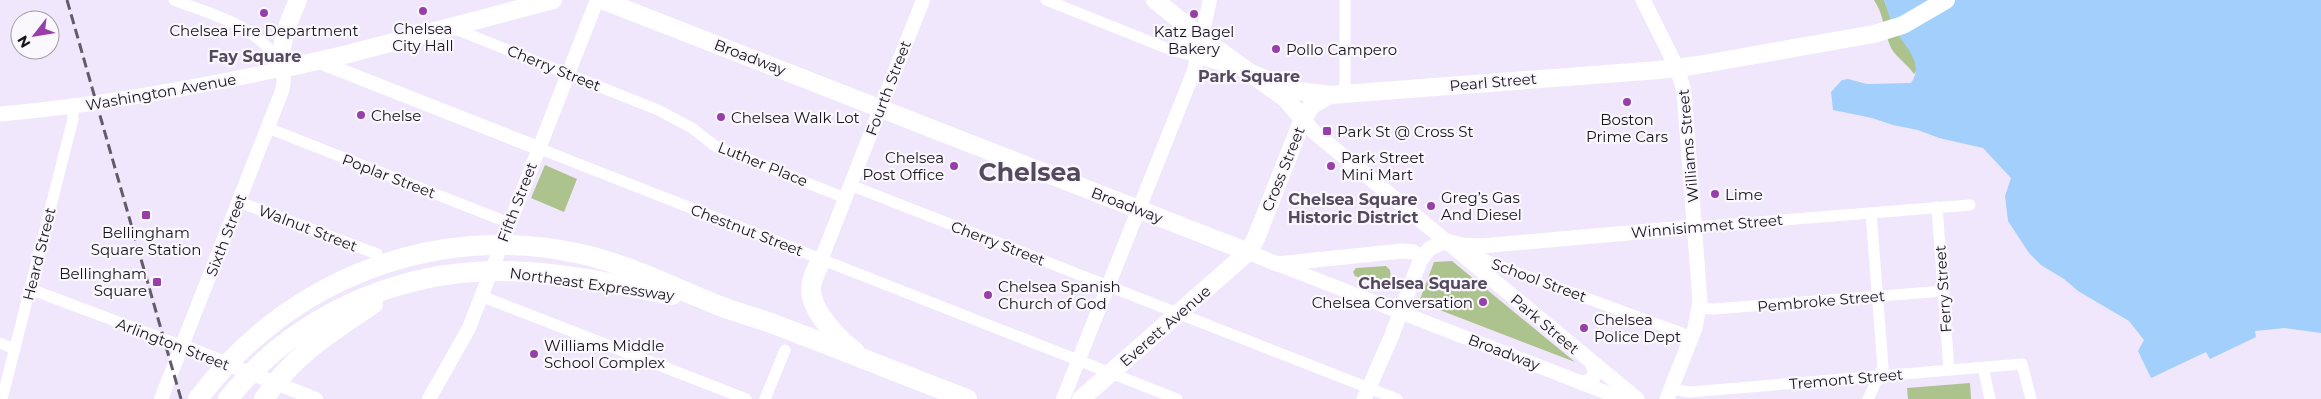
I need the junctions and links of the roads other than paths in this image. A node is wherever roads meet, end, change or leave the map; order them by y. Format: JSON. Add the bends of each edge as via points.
{"nodes":[{"id":1,"x":174,"y":0,"type":"edge"},
{"id":2,"x":298,"y":0,"type":"edge"},
{"id":3,"x":517,"y":0,"type":"edge"},
{"id":4,"x":552,"y":0,"type":"edge"},
{"id":5,"x":597,"y":0,"type":"edge"},
{"id":6,"x":602,"y":0,"type":"edge"},
{"id":7,"x":923,"y":0,"type":"edge"},
{"id":8,"x":1046,"y":0,"type":"edge"},
{"id":9,"x":1155,"y":0,"type":"edge"},
{"id":10,"x":1210,"y":0,"type":"edge"},
{"id":11,"x":1345,"y":0,"type":"edge"},
{"id":12,"x":1643,"y":0,"type":"edge"},
{"id":13,"x":1946,"y":0,"type":"edge"},
{"id":14,"x":500,"y":14,"type":"junction"},
{"id":15,"x":1181,"y":22,"type":"junction"},
{"id":16,"x":450,"y":27,"type":"junction"},
{"id":17,"x":1202,"y":38,"type":"junction"},
{"id":18,"x":1170,"y":50,"type":"junction"},
{"id":19,"x":1198,"y":57,"type":"junction"},
{"id":20,"x":316,"y":61,"type":"junction"},
{"id":21,"x":1677,"y":68,"type":"junction"},
{"id":22,"x":282,"y":69,"type":"junction"},
{"id":23,"x":567,"y":73,"type":"junction"},
{"id":24,"x":1251,"y":74,"type":"junction"},
{"id":25,"x":1338,"y":95,"type":"junction"},
{"id":26,"x":78,"y":107,"type":"junction"},
{"id":27,"x":880,"y":108,"type":"junction"},
{"id":28,"x":658,"y":110,"type":"joint"},
{"id":29,"x":0,"y":114,"type":"edge"},
{"id":30,"x":1303,"y":119,"type":"junction"},
{"id":31,"x":268,"y":128,"type":"junction"},
{"id":32,"x":538,"y":148,"type":"junction"},
{"id":33,"x":847,"y":192,"type":"junction"},
{"id":34,"x":239,"y":202,"type":"junction"},
{"id":35,"x":1970,"y":205,"type":"dead end"},
{"id":36,"x":1937,"y":207,"type":"junction"},
{"id":37,"x":1139,"y":209,"type":"junction"},
{"id":38,"x":1871,"y":213,"type":"junction"},
{"id":39,"x":509,"y":222,"type":"junction"},
{"id":40,"x":1695,"y":227,"type":"junction"},
{"id":41,"x":1444,"y":240,"type":"junction"},
{"id":42,"x":1248,"y":252,"type":"junction"},
{"id":43,"x":377,"y":254,"type":"dead end"},
{"id":44,"x":1422,"y":256,"type":"junction"},
{"id":45,"x":821,"y":260,"type":"junction"},
{"id":46,"x":1276,"y":264,"type":"junction"},
{"id":47,"x":403,"y":284,"type":"junction"},
{"id":48,"x":1108,"y":287,"type":"junction"},
{"id":49,"x":30,"y":289,"type":"junction"},
{"id":50,"x":1944,"y":291,"type":"junction"},
{"id":51,"x":481,"y":296,"type":"junction"},
{"id":52,"x":1877,"y":296,"type":"junction"},
{"id":53,"x":1699,"y":308,"type":"junction"},
{"id":54,"x":1400,"y":312,"type":"junction"},
{"id":55,"x":1179,"y":314,"type":"junction"},
{"id":56,"x":1692,"y":337,"type":"junction"},
{"id":57,"x":0,"y":343,"type":"edge"},
{"id":58,"x":182,"y":346,"type":"junction"},
{"id":59,"x":15,"y":349,"type":"junction"},
{"id":60,"x":785,"y":350,"type":"dead end"},
{"id":61,"x":1079,"y":360,"type":"junction"},
{"id":62,"x":1592,"y":363,"type":"junction"},
{"id":63,"x":880,"y":366,"type":"junction"},
{"id":64,"x":1983,"y":367,"type":"junction"},
{"id":65,"x":1949,"y":370,"type":"junction"},
{"id":66,"x":1111,"y":373,"type":"junction"},
{"id":67,"x":1880,"y":376,"type":"junction"},
{"id":68,"x":1582,"y":383,"type":"junction"},
{"id":69,"x":1366,"y":393,"type":"edge"},
{"id":70,"x":1669,"y":394,"type":"edge"},
{"id":71,"x":2,"y":399,"type":"edge"},
{"id":72,"x":161,"y":399,"type":"edge"},
{"id":73,"x":198,"y":399,"type":"edge"},
{"id":74,"x":228,"y":399,"type":"edge"},
{"id":75,"x":264,"y":399,"type":"edge"},
{"id":76,"x":316,"y":399,"type":"edge"},
{"id":77,"x":429,"y":399,"type":"edge"},
{"id":78,"x":746,"y":399,"type":"edge"},
{"id":79,"x":765,"y":399,"type":"edge"},
{"id":80,"x":1063,"y":399,"type":"edge"},
{"id":81,"x":1081,"y":399,"type":"edge"},
{"id":82,"x":1177,"y":399,"type":"edge"},
{"id":83,"x":1397,"y":399,"type":"edge"},
{"id":84,"x":1623,"y":399,"type":"edge"},
{"id":85,"x":1637,"y":399,"type":"edge"},
{"id":86,"x":1868,"y":399,"type":"edge"},
{"id":87,"x":1990,"y":399,"type":"edge"},
{"id":88,"x":2031,"y":399,"type":"edge"}],
"edges":[{"from":1,"to":22,"type":"street","via":[[252,32],[270,49]]},
{"from":2,"to":22,"type":"main road","via":[[283,39]]},
{"from":3,"to":14,"type":"main road"},
{"from":4,"to":14,"type":"main road","name":"Washington Avenue"},
{"from":5,"to":23,"type":"street","name":"Fifth Street"},
{"from":6,"to":27,"type":"main road","name":"Broadway"},
{"from":7,"to":27,"type":"street","name":"Fourth Street"},
{"from":8,"to":18,"type":"street","name":"Pearl Street"},
{"from":9,"to":15,"type":"main road","name":"Park Street"},
{"from":10,"to":17,"type":"street"},
{"from":11,"to":25,"type":"street"},
{"from":12,"to":21,"type":"main road","name":"Williams Street"},
{"from":13,"to":21,"type":"main road","name":"Pearl Street","via":[[1904,25],[1870,36]]},
{"from":14,"to":16,"type":"main road","name":"Washington Avenue"},
{"from":15,"to":17,"type":"main road","name":"Park Street"},
{"from":15,"to":18,"type":"street","via":[[1184,38]]},
{"from":16,"to":20,"type":"main road","name":"Washington Avenue"},
{"from":16,"to":23,"type":"street","name":"Cherry Street"},
{"from":17,"to":19,"type":"street"},
{"from":17,"to":24,"type":"main road","name":"Park Street"},
{"from":18,"to":19,"type":"street","name":"Pearl Street"},
{"from":19,"to":24,"type":"street","name":"Pearl Street"},
{"from":19,"to":37,"type":"street"},
{"from":20,"to":22,"type":"main road","name":"Washington Avenue"},
{"from":20,"to":32,"type":"street","name":"Chestnut Street"},
{"from":21,"to":25,"type":"main road","name":"Pearl Street"},
{"from":21,"to":40,"type":"main road","name":"Williams Street","via":[[1687,110]]},
{"from":22,"to":26,"type":"main road","name":"Washington Avenue"},
{"from":22,"to":31,"type":"street","name":"Sixth Street","via":[[284,86]]},
{"from":23,"to":28,"type":"street","name":"Cherry Street"},
{"from":23,"to":32,"type":"street","name":"Fifth Street"},
{"from":24,"to":25,"type":"main road","name":"Pearl Street","via":[[1291,90]]},
{"from":24,"to":30,"type":"main road","name":"Park Street","via":[[1286,99]]},
{"from":25,"to":30,"type":"main road","name":"Cross Street","via":[[1317,101]]},
{"from":26,"to":29,"type":"main road","name":"Washington Avenue"},
{"from":26,"to":49,"type":"street","name":"Heard Street"},
{"from":27,"to":33,"type":"street","name":"Fourth Street"},
{"from":27,"to":37,"type":"main road","name":"Broadway"},
{"from":28,"to":33,"type":"street","name":"Luther Place","via":[[692,128],[715,146]]},
{"from":30,"to":41,"type":"main road","name":"Park Street","via":[[1314,132]]},
{"from":30,"to":42,"type":"main road","name":"Cross Street"},
{"from":31,"to":34,"type":"street","name":"Sixth Street"},
{"from":31,"to":39,"type":"street","name":"Poplar Street"},
{"from":32,"to":39,"type":"street","name":"Fifth Street"},
{"from":32,"to":45,"type":"street","name":"Chestnut Street"},
{"from":33,"to":45,"type":"street","name":"Fourth Street"},
{"from":33,"to":48,"type":"street","name":"Cherry Street"},
{"from":34,"to":43,"type":"street","name":"Walnut Street"},
{"from":34,"to":58,"type":"street","name":"Sixth Street"},
{"from":35,"to":36,"type":"street","name":"Winnisimmet Street"},
{"from":36,"to":38,"type":"street","name":"Winnisimmet Street"},
{"from":36,"to":50,"type":"street","name":"Ferry Street"},
{"from":37,"to":42,"type":"main road","name":"Broadway"},
{"from":37,"to":48,"type":"street"},
{"from":38,"to":40,"type":"street","name":"Winnisimmet Street"},
{"from":38,"to":52,"type":"street"},
{"from":39,"to":51,"type":"street","name":"Fifth Street"},
{"from":40,"to":41,"type":"main road","name":"Winnisimmet Street","via":[[1480,246]]},
{"from":40,"to":53,"type":"main road","name":"Williams Street"},
{"from":41,"to":44,"type":"main road"},
{"from":41,"to":56,"type":"street","name":"School Street","via":[[1497,265]]},
{"from":41,"to":62,"type":"main road","name":"Park Street"},
{"from":42,"to":46,"type":"main road","name":"Broadway"},
{"from":42,"to":55,"type":"main road","name":"Everett Avenue"},
{"from":44,"to":46,"type":"main road","via":[[1402,251]]},
{"from":44,"to":54,"type":"main road"},
{"from":45,"to":61,"type":"street","name":"Chestnut Street"},
{"from":45,"to":63,"type":"highway","via":[[811,287],[816,306],[833,332],[848,347]]},
{"from":46,"to":54,"type":"street","name":"Broadway"},
{"from":47,"to":63,"type":"highway","name":"Northeast Expressway","via":[[464,273],[521,272],[591,280],[680,296],[764,320],[967,399]]},
{"from":47,"to":74,"type":"highway","name":"Northeast Expressway","via":[[353,301],[310,325],[262,362]]},
{"from":47,"to":75,"type":"highway","via":[[314,344],[285,372]]},
{"from":48,"to":55,"type":"street","name":"Cherry Street"},
{"from":48,"to":61,"type":"street"},
{"from":49,"to":58,"type":"street","name":"Arlington Street"},
{"from":49,"to":59,"type":"street","name":"Heard Street"},
{"from":50,"to":52,"type":"street","name":"Pembroke Street"},
{"from":50,"to":65,"type":"street","name":"Ferry Street"},
{"from":51,"to":77,"type":"street","name":"Fifth Street","via":[[464,339]]},
{"from":51,"to":78,"type":"street"},
{"from":52,"to":53,"type":"street","name":"Pembroke Street"},
{"from":52,"to":67,"type":"street","via":[[1883,367]]},
{"from":53,"to":56,"type":"main road","name":"Williams Street"},
{"from":54,"to":68,"type":"street","name":"Broadway"},
{"from":54,"to":69,"type":"main road"},
{"from":55,"to":66,"type":"main road","name":"Everett Avenue"},
{"from":55,"to":69,"type":"street","name":"Cherry Street"},
{"from":56,"to":70,"type":"main road","name":"Williams Street"},
{"from":57,"to":59,"type":"street"},
{"from":58,"to":72,"type":"street","name":"Sixth Street"},
{"from":58,"to":76,"type":"street","name":"Arlington Street"},
{"from":59,"to":71,"type":"street","name":"Heard Street"},
{"from":60,"to":79,"type":"street"},
{"from":61,"to":66,"type":"street","name":"Chestnut Street"},
{"from":61,"to":80,"type":"street"},
{"from":62,"to":68,"type":"main road","via":[[1596,372],[1591,381]]},
{"from":62,"to":85,"type":"main road","name":"Park Street"},
{"from":63,"to":73,"type":"highway","name":"Northeast Expressway","via":[[604,260],[540,247],[478,245],[445,248],[394,260],[365,269],[322,290],[255,336],[224,366]]},
{"from":64,"to":65,"type":"street","name":"Tremont Street"},
{"from":64,"to":87,"type":"street"},
{"from":64,"to":88,"type":"street","name":"Tremont Street","via":[[2022,364]]},
{"from":65,"to":67,"type":"street","name":"Tremont Street"},
{"from":66,"to":81,"type":"main road","name":"Everett Avenue"},
{"from":66,"to":82,"type":"street","name":"Chestnut Street"},
{"from":67,"to":70,"type":"street","name":"Tremont Street"},
{"from":67,"to":86,"type":"street"},
{"from":68,"to":84,"type":"street","name":"Broadway"},
{"from":69,"to":83,"type":"street","name":"Cherry Street"}]}
